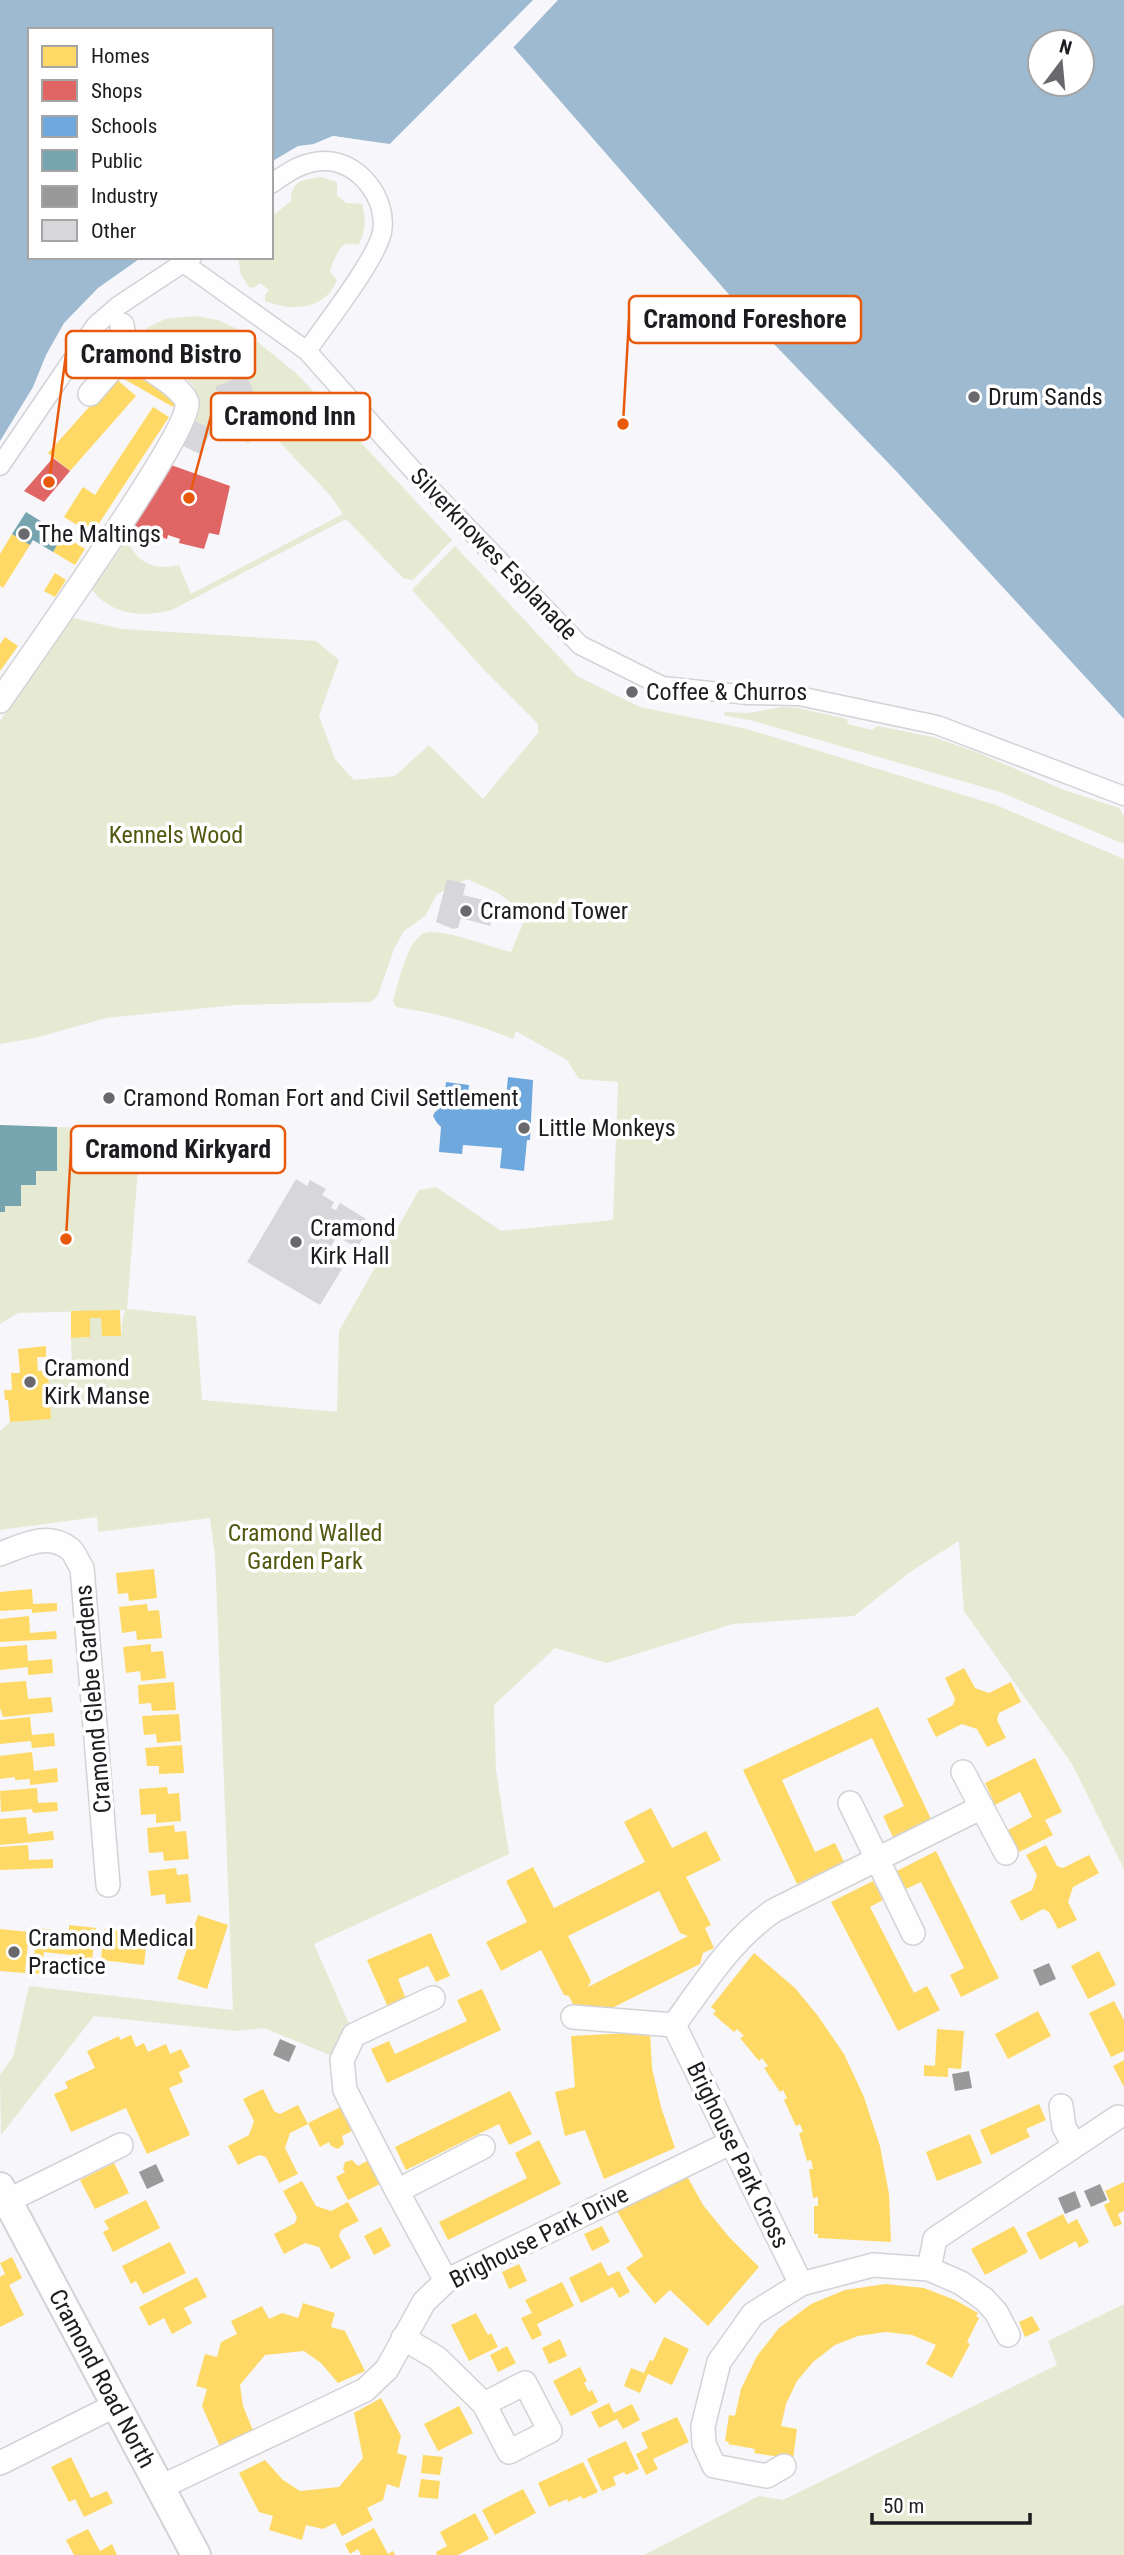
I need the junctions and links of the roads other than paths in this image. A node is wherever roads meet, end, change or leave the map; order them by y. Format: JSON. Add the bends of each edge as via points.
{"nodes":[{"id":1,"x":273,"y":183,"type":"edge"},
{"id":2,"x":188,"y":260,"type":"edge"},
{"id":3,"x":120,"y":316,"type":"junction"},
{"id":4,"x":307,"y":351,"type":"junction"},
{"id":5,"x":128,"y":361,"type":"junction"},
{"id":6,"x":90,"y":394,"type":"dead end"},
{"id":7,"x":0,"y":466,"type":"edge"},
{"id":8,"x":0,"y":701,"type":"edge"},
{"id":9,"x":1124,"y":796,"type":"edge"},
{"id":10,"x":0,"y":1554,"type":"edge"},
{"id":11,"x":963,"y":1772,"type":"dead end"},
{"id":12,"x":850,"y":1803,"type":"dead end"},
{"id":13,"x":982,"y":1807,"type":"junction"},
{"id":14,"x":1006,"y":1853,"type":"dead end"},
{"id":15,"x":876,"y":1860,"type":"junction"},
{"id":16,"x":108,"y":1885,"type":"dead end"},
{"id":17,"x":913,"y":1933,"type":"dead end"},
{"id":18,"x":433,"y":1998,"type":"dead end"},
{"id":19,"x":573,"y":2017,"type":"dead end"},
{"id":20,"x":674,"y":2025,"type":"junction"},
{"id":21,"x":1061,"y":2106,"type":"dead end"},
{"id":22,"x":1118,"y":2117,"type":"dead end"},
{"id":23,"x":730,"y":2143,"type":"junction"},
{"id":24,"x":121,"y":2145,"type":"dead end"},
{"id":25,"x":1074,"y":2145,"type":"junction"},
{"id":26,"x":483,"y":2147,"type":"dead end"},
{"id":27,"x":397,"y":2191,"type":"junction"},
{"id":28,"x":4,"y":2194,"type":"edge"},
{"id":29,"x":929,"y":2269,"type":"junction"},
{"id":30,"x":446,"y":2281,"type":"junction"},
{"id":31,"x":802,"y":2284,"type":"junction"},
{"id":32,"x":1008,"y":2335,"type":"dead end"},
{"id":33,"x":403,"y":2338,"type":"junction"},
{"id":34,"x":484,"y":2404,"type":"dead end"},
{"id":35,"x":116,"y":2405,"type":"junction"},
{"id":36,"x":0,"y":2463,"type":"edge"},
{"id":37,"x":784,"y":2466,"type":"dead end"},
{"id":38,"x":161,"y":2487,"type":"junction"},
{"id":39,"x":196,"y":2555,"type":"edge"}],
"edges":[{"from":1,"to":4,"type":"street","via":[[295,167],[325,161],[348,167],[366,180],[380,204],[382,233]]},
{"from":2,"to":3,"type":"street","name":"Silverknowes Esplanade"},
{"from":2,"to":4,"type":"street","name":"Silverknowes Esplanade"},
{"from":3,"to":5,"type":"street"},
{"from":3,"to":7,"type":"street","name":"Silverknowes Esplanade","via":[[96,325]]},
{"from":4,"to":9,"type":"street","name":"Silverknowes Esplanade","via":[[419,477],[580,645],[662,686],[799,696],[937,725]]},
{"from":5,"to":6,"type":"street","via":[[115,365]]},
{"from":5,"to":8,"type":"street","via":[[139,362],[180,390],[187,399],[186,411],[143,488]]},
{"from":10,"to":16,"type":"street","name":"Cramond Glebe Gardens","via":[[33,1541],[51,1541],[71,1549],[82,1568]]},
{"from":11,"to":13,"type":"street"},
{"from":12,"to":15,"type":"street"},
{"from":13,"to":14,"type":"street"},
{"from":13,"to":15,"type":"street"},
{"from":15,"to":17,"type":"street"},
{"from":15,"to":20,"type":"street","via":[[752,1925]]},
{"from":18,"to":27,"type":"street","via":[[354,2035],[342,2060],[345,2090]]},
{"from":19,"to":20,"type":"street"},
{"from":20,"to":23,"type":"street","name":"Brighouse Park Cross"},
{"from":21,"to":25,"type":"street","via":[[1064,2127]]},
{"from":22,"to":25,"type":"street"},
{"from":23,"to":30,"type":"street","name":"Brighouse Park Drive"},
{"from":23,"to":31,"type":"street","name":"Brighouse Park Cross"},
{"from":24,"to":28,"type":"street","name":"Cramond Road North"},
{"from":25,"to":29,"type":"street","via":[[935,2239]]},
{"from":26,"to":27,"type":"street"},
{"from":27,"to":30,"type":"street"},
{"from":28,"to":35,"type":"street","name":"Cramond Road North"},
{"from":29,"to":31,"type":"street","via":[[873,2265]]},
{"from":29,"to":32,"type":"street","via":[[984,2299]]},
{"from":30,"to":33,"type":"street","name":"Brighouse Park Drive","via":[[424,2302]]},
{"from":31,"to":37,"type":"street","via":[[753,2314],[719,2362],[703,2426],[714,2466],[767,2476]]},
{"from":33,"to":34,"type":"street","via":[[437,2358]]},
{"from":33,"to":38,"type":"street","name":"Brighouse Park Drive","via":[[387,2369],[365,2390]]},
{"from":35,"to":36,"type":"street"},
{"from":35,"to":38,"type":"street","name":"Cramond Road North"},
{"from":38,"to":39,"type":"street","name":"Cramond Road North"}]}
